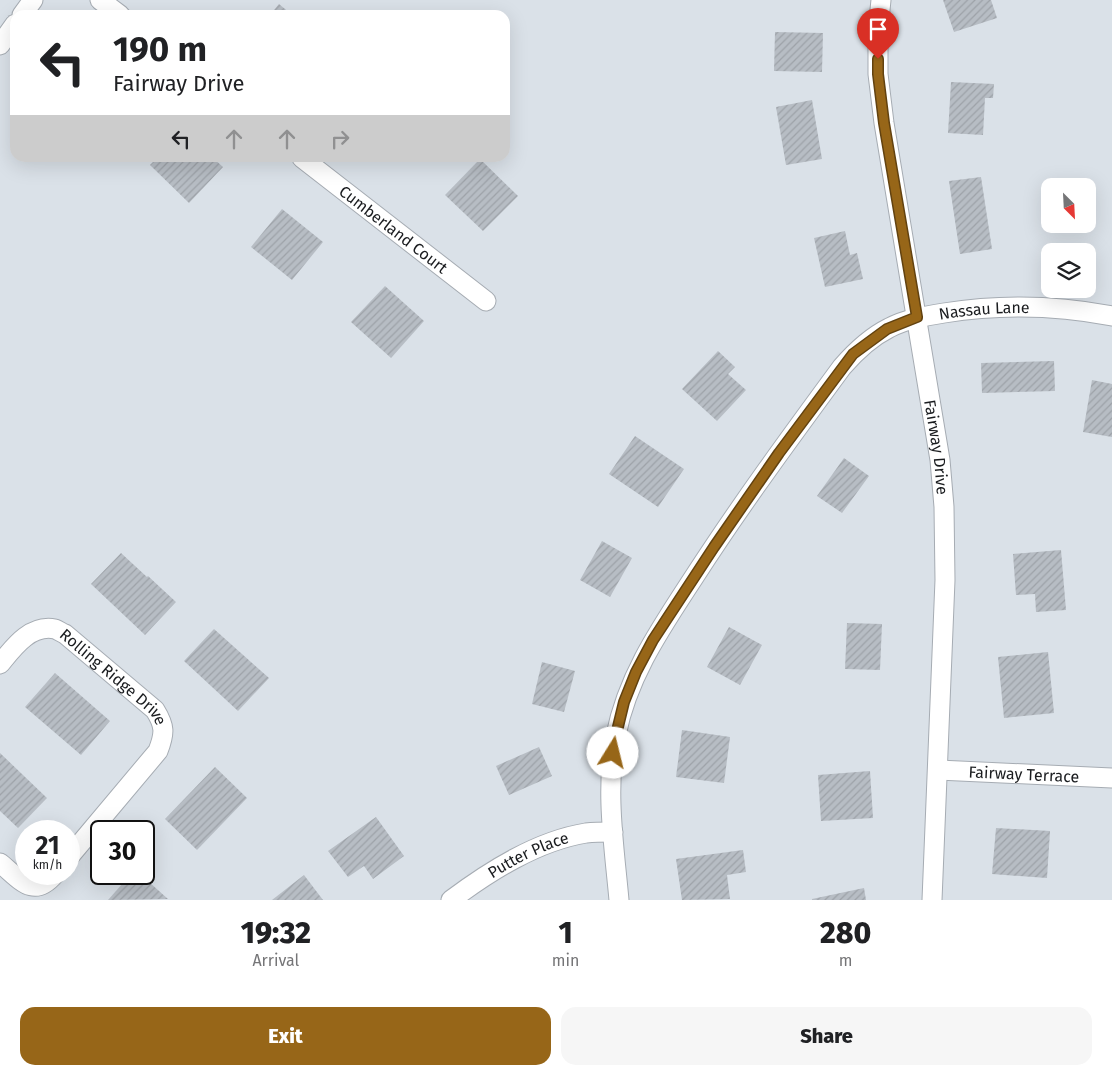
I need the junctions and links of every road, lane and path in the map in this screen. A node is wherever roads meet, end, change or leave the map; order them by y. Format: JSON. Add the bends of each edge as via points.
{"nodes":[{"id":1,"x":100,"y":0,"type":"edge"},
{"id":2,"x":881,"y":0,"type":"edge"},
{"id":3,"x":113,"y":10,"type":"edge"},
{"id":4,"x":10,"y":31,"type":"edge"},
{"id":5,"x":0,"y":45,"type":"edge"},
{"id":6,"x":307,"y":162,"type":"edge"},
{"id":7,"x":486,"y":301,"type":"dead end"},
{"id":8,"x":1112,"y":316,"type":"edge"},
{"id":9,"x":917,"y":317,"type":"junction"},
{"id":10,"x":0,"y":664,"type":"edge"},
{"id":11,"x":938,"y":770,"type":"junction"},
{"id":12,"x":1112,"y":778,"type":"edge"},
{"id":13,"x":613,"y":832,"type":"junction"},
{"id":14,"x":80,"y":844,"type":"edge"},
{"id":15,"x":0,"y":863,"type":"edge"},
{"id":16,"x":15,"y":875,"type":"edge"},
{"id":17,"x":27,"y":885,"type":"edge"},
{"id":18,"x":44,"y":885,"type":"edge"},
{"id":19,"x":451,"y":900,"type":"edge"},
{"id":20,"x":619,"y":900,"type":"edge"},
{"id":21,"x":932,"y":900,"type":"edge"}],
"edges":[{"from":1,"to":3,"type":"street"},
{"from":2,"to":9,"type":"street","name":"Fairway Drive","via":[[878,74]]},
{"from":4,"to":5,"type":"street"},
{"from":6,"to":7,"type":"street","name":"Cumberland Court"},
{"from":8,"to":9,"type":"street","name":"Nassau Lane","via":[[1084,310],[1003,306]]},
{"from":9,"to":11,"type":"street","name":"Fairway Drive","via":[[940,460],[944,507],[945,580]]},
{"from":9,"to":13,"type":"street","name":"Nassau Lane","via":[[887,329],[858,350],[842,368],[779,453],[653,640],[624,702],[616,735],[611,790]]},
{"from":10,"to":14,"type":"street","name":"Rolling Ridge Drive","via":[[19,641],[32,632],[55,629],[155,710],[162,722],[164,733],[158,751]]},
{"from":11,"to":12,"type":"street","name":"Fairway Terrace"},
{"from":11,"to":21,"type":"street","name":"Fairway Drive"},
{"from":13,"to":19,"type":"street","name":"Putter Place","via":[[586,833],[560,840],[507,864]]},
{"from":13,"to":20,"type":"street","name":"Nassau Lane"},
{"from":15,"to":16,"type":"street"},
{"from":17,"to":18,"type":"street","via":[[34,888]]}]}
